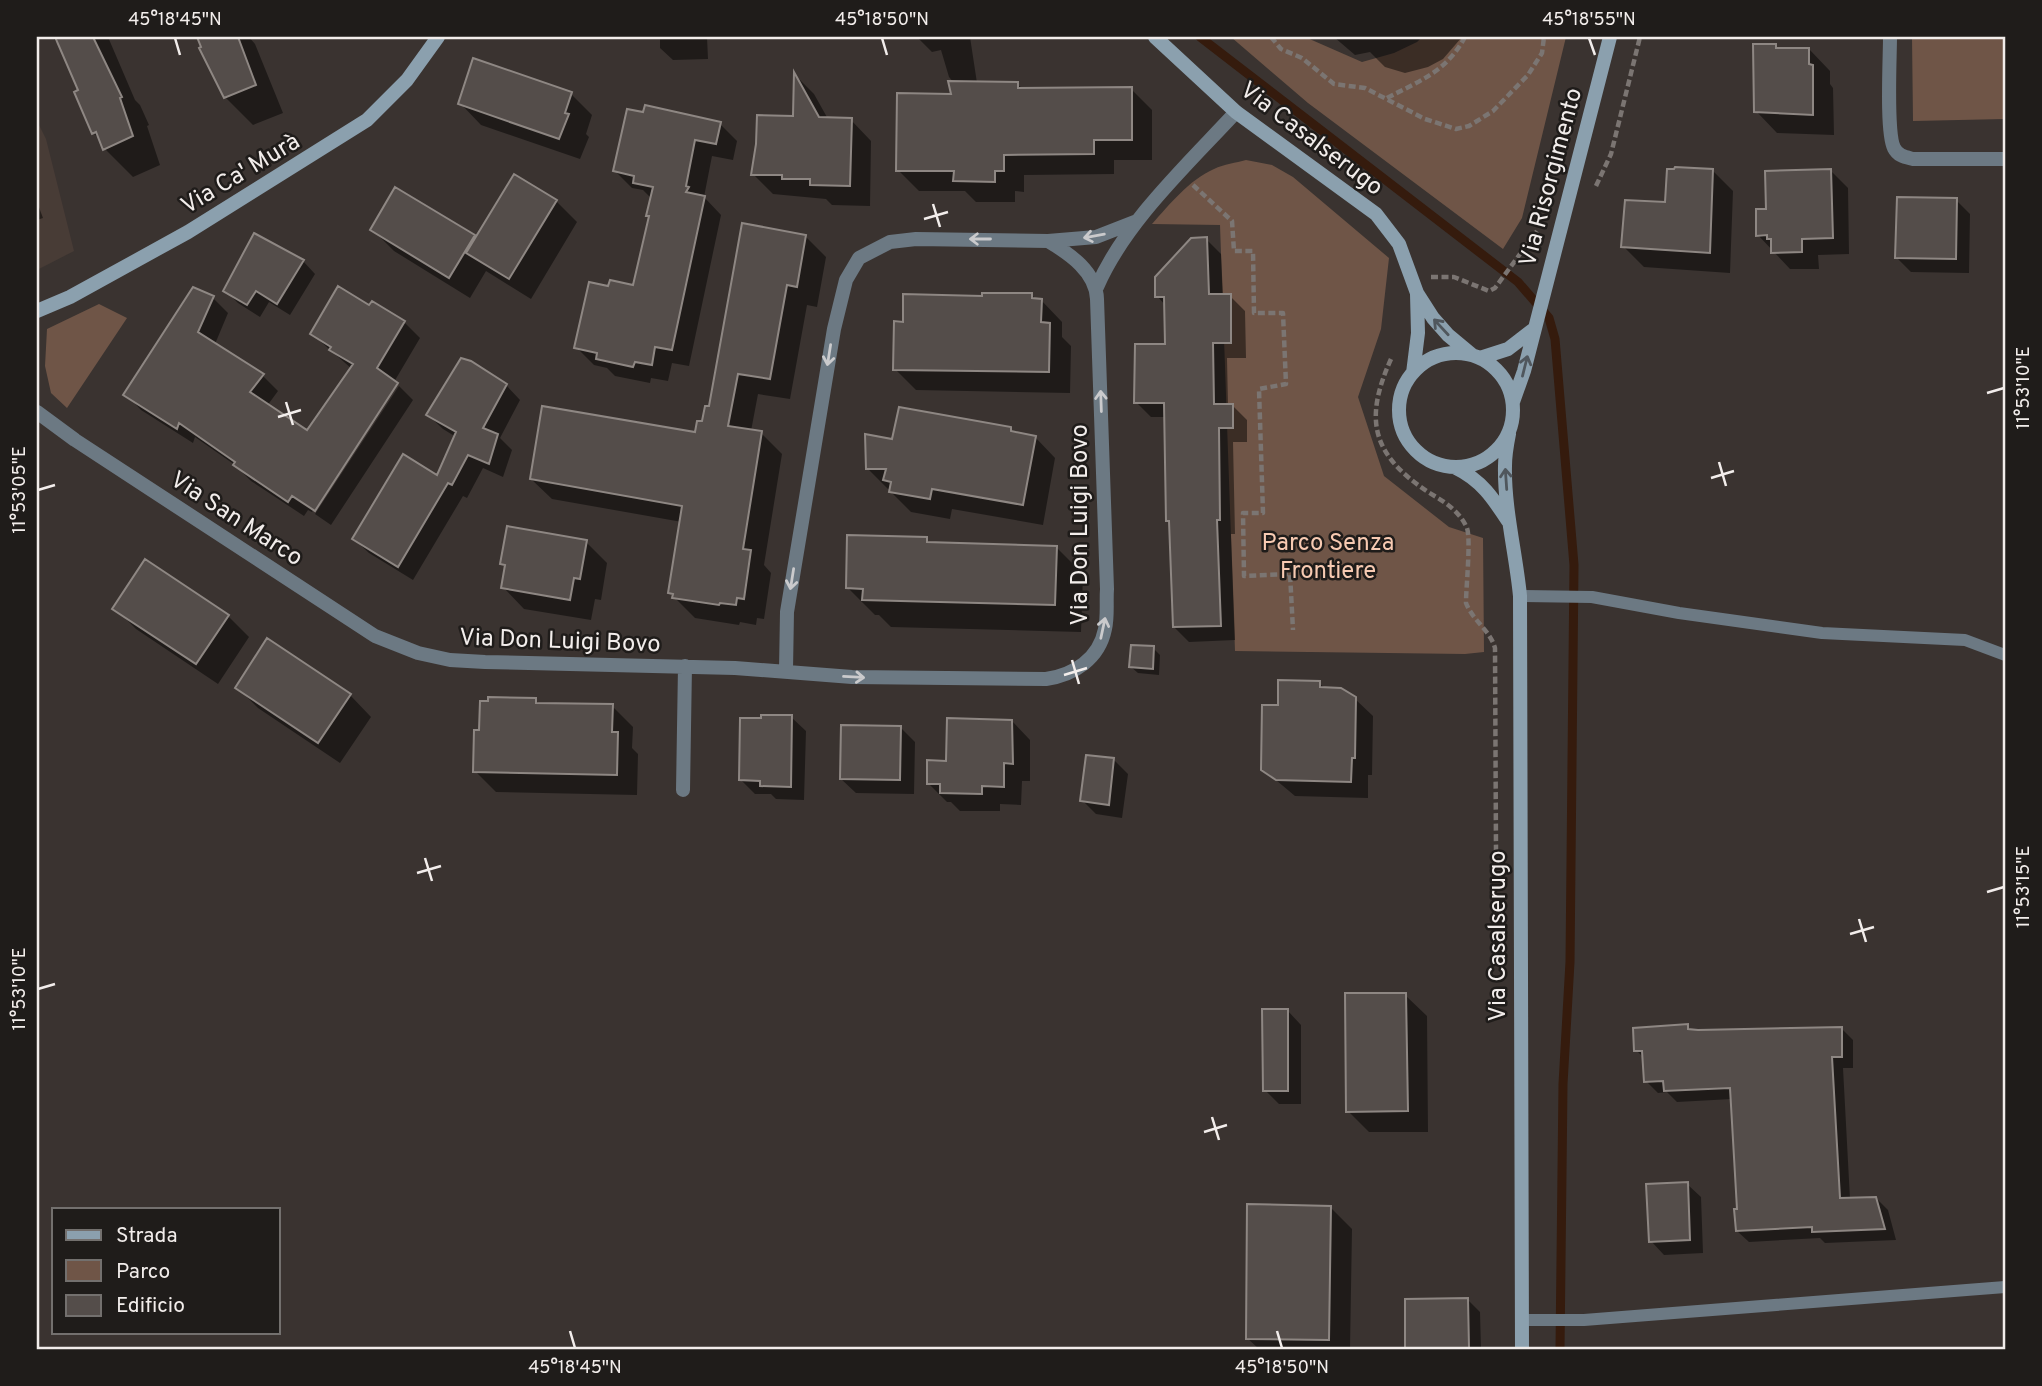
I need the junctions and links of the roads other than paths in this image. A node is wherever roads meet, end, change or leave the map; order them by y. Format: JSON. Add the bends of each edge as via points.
{"nodes":[{"id":1,"x":438,"y":37,"type":"edge"},
{"id":2,"x":1155,"y":37,"type":"edge"},
{"id":3,"x":1610,"y":37,"type":"edge"},
{"id":4,"x":1891,"y":37,"type":"edge"},
{"id":5,"x":1236,"y":111,"type":"junction"},
{"id":6,"x":2005,"y":159,"type":"edge"},
{"id":7,"x":1137,"y":221,"type":"junction"},
{"id":8,"x":1048,"y":241,"type":"junction"},
{"id":9,"x":1097,"y":287,"type":"junction"},
{"id":10,"x":1417,"y":293,"type":"junction"},
{"id":11,"x":37,"y":312,"type":"edge"},
{"id":12,"x":1534,"y":327,"type":"junction"},
{"id":13,"x":1476,"y":356,"type":"junction"},
{"id":14,"x":1413,"y":373,"type":"junction"},
{"id":15,"x":1513,"y":402,"type":"junction"},
{"id":16,"x":37,"y":412,"type":"edge"},
{"id":17,"x":1509,"y":434,"type":"junction"},
{"id":18,"x":1457,"y":468,"type":"junction"},
{"id":19,"x":1510,"y":524,"type":"junction"},
{"id":20,"x":1520,"y":596,"type":"junction"},
{"id":21,"x":418,"y":653,"type":"joint"},
{"id":22,"x":2005,"y":655,"type":"edge"},
{"id":23,"x":685,"y":666,"type":"junction"},
{"id":24,"x":786,"y":670,"type":"junction"},
{"id":25,"x":683,"y":790,"type":"dead end"},
{"id":26,"x":2005,"y":1287,"type":"edge"},
{"id":27,"x":1522,"y":1320,"type":"junction"},
{"id":28,"x":1522,"y":1349,"type":"edge"}],
"edges":[{"from":1,"to":11,"type":"main road","name":"Via Ca' Murà","via":[[407,80],[367,120],[187,232]]},
{"from":2,"to":5,"type":"main road","name":"Via Casalserugo"},
{"from":3,"to":12,"type":"main road","name":"Via Risorgimento"},
{"from":4,"to":6,"type":"street","via":[[1894,149],[1913,159]]},
{"from":5,"to":7,"type":"street","name":"Via Don Luigi Bovo"},
{"from":5,"to":10,"type":"main road","name":"Via Casalserugo","via":[[1376,214],[1399,244]]},
{"from":7,"to":8,"type":"street","name":"Via Don Luigi Bovo","one_way":true,"via":[[1096,237]]},
{"from":7,"to":9,"type":"street","name":"Via Don Luigi Bovo"},
{"from":8,"to":9,"type":"street","via":[[1070,254]]},
{"from":8,"to":24,"type":"street","name":"Via Don Luigi Bovo","one_way":true,"via":[[916,239],[890,242],[859,258],[846,280],[834,329],[787,612]]},
{"from":24,"to":9,"type":"street","name":"Via Don Luigi Bovo","one_way":true,"via":[[852,677],[1046,679],[1064,677],[1094,655],[1105,630],[1107,589]]},
{"from":13,"to":10,"type":"main road","name":"Via Casalserugo","one_way":true,"via":[[1440,327]]},
{"from":10,"to":14,"type":"main road","name":"Via Casalserugo"},
{"from":12,"to":13,"type":"main road","via":[[1508,349]]},
{"from":15,"to":12,"type":"main road","name":"Via Risorgimento","one_way":true},
{"from":13,"to":14,"type":"main road","via":[[1440,355]]},
{"from":13,"to":15,"type":"main road","via":[[1500,372]]},
{"from":14,"to":18,"type":"main road","via":[[1400,402],[1404,434],[1426,458]]},
{"from":15,"to":17,"type":"main road"},
{"from":16,"to":21,"type":"street","name":"Via San Marco","via":[[375,636]]},
{"from":17,"to":18,"type":"main road","via":[[1488,458]]},
{"from":19,"to":17,"type":"main road","name":"Via Casalserugo","one_way":true,"via":[[1505,466]]},
{"from":18,"to":19,"type":"main road","via":[[1482,485]]},
{"from":19,"to":20,"type":"main road","name":"Via Casalserugo"},
{"from":20,"to":22,"type":"lane","via":[[1592,597],[1822,633],[1965,640]]},
{"from":20,"to":27,"type":"main road","name":"Via Casalserugo"},
{"from":21,"to":23,"type":"street","name":"Via Don Luigi Bovo","via":[[485,662]]},
{"from":23,"to":24,"type":"street","name":"Via Don Luigi Bovo"},
{"from":23,"to":25,"type":"street"},
{"from":26,"to":27,"type":"lane","via":[[1584,1320]]},
{"from":27,"to":28,"type":"main road","name":"Via Casalserugo"}]}
